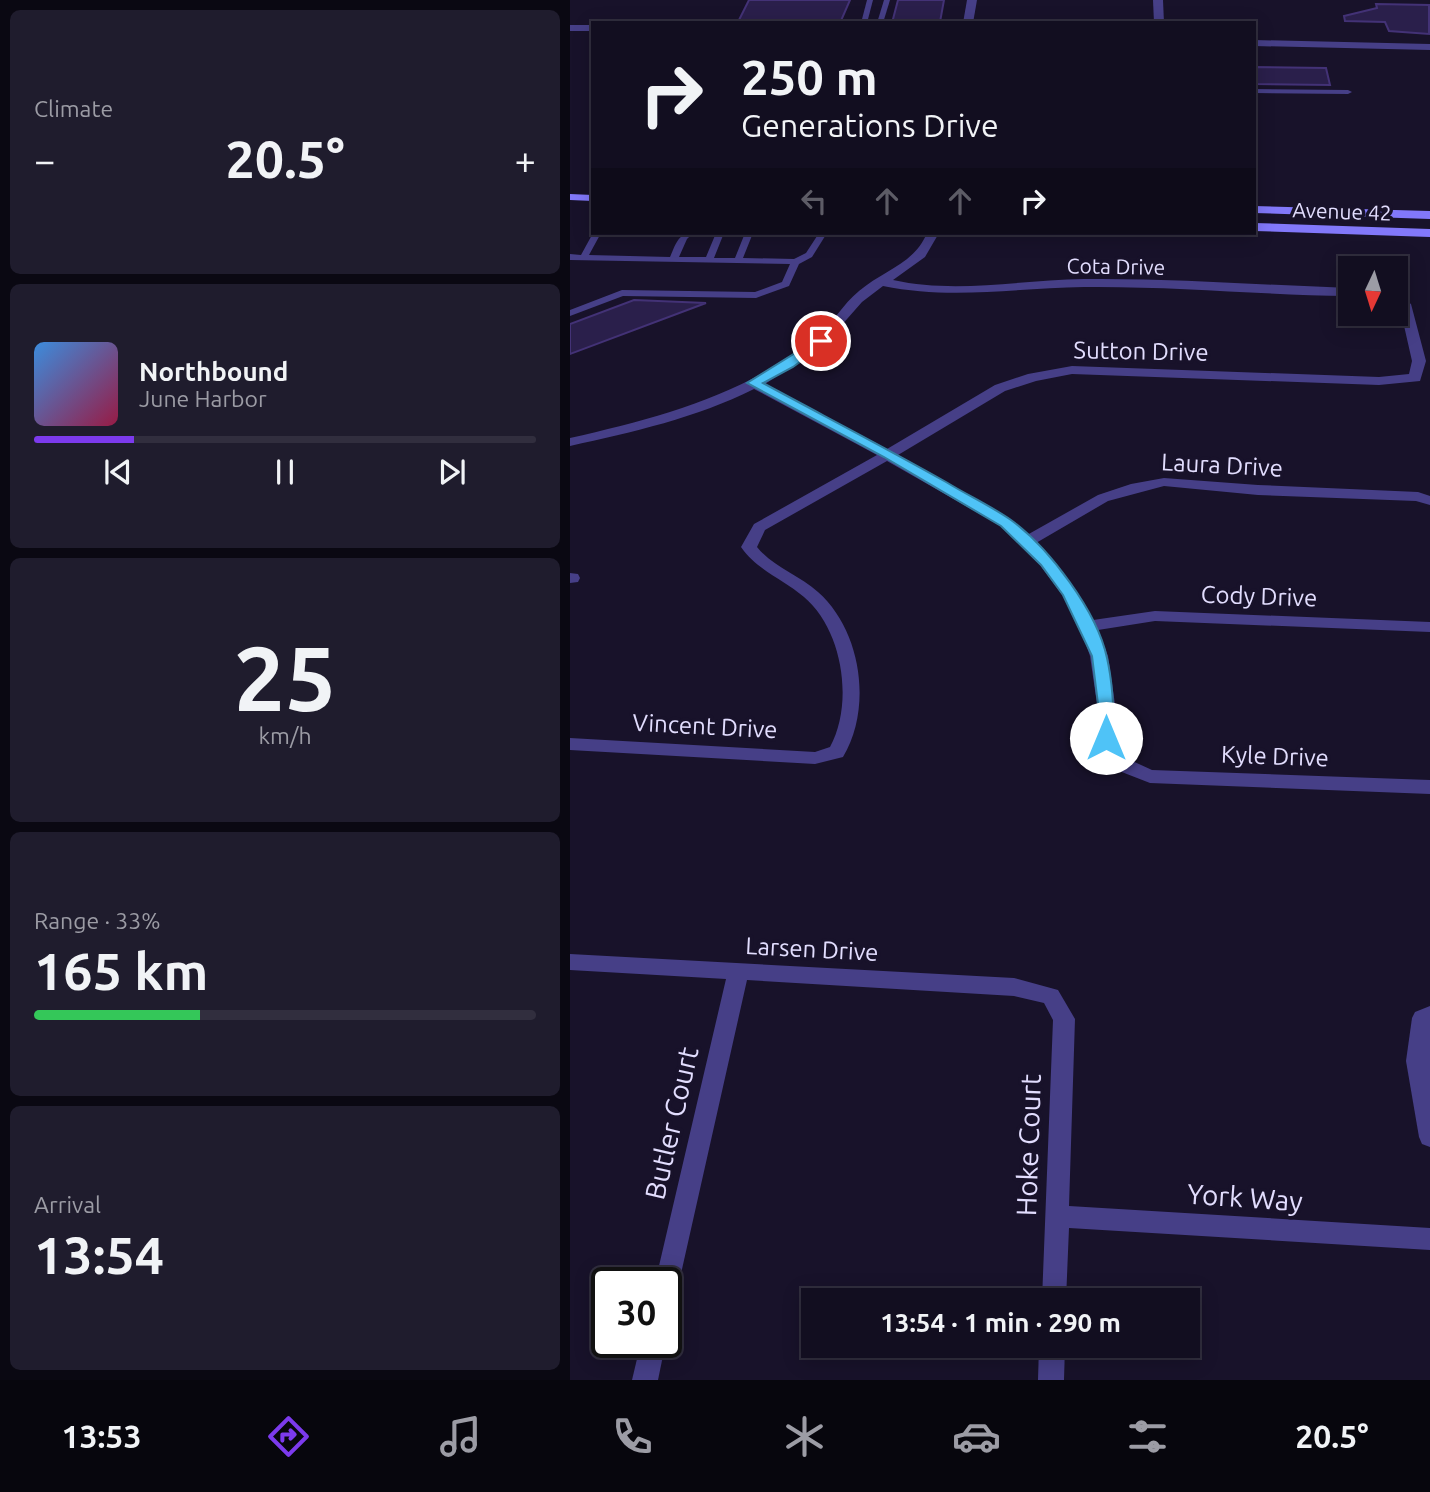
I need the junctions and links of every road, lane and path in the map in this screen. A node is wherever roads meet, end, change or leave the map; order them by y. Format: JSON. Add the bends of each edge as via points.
{"nodes":[{"id":1,"x":870,"y":0,"type":"edge"},
{"id":2,"x":887,"y":0,"type":"edge"},
{"id":3,"x":972,"y":0,"type":"edge"},
{"id":4,"x":1158,"y":0,"type":"edge"},
{"id":5,"x":865,"y":21,"type":"edge"},
{"id":6,"x":881,"y":21,"type":"edge"},
{"id":7,"x":968,"y":21,"type":"edge"},
{"id":8,"x":1159,"y":21,"type":"edge"},
{"id":9,"x":570,"y":28,"type":"edge"},
{"id":10,"x":591,"y":28,"type":"edge"},
{"id":11,"x":1256,"y":43,"type":"edge"},
{"id":12,"x":1429,"y":47,"type":"edge"},
{"id":13,"x":1256,"y":91,"type":"edge"},
{"id":14,"x":1348,"y":92,"type":"dead end"},
{"id":15,"x":570,"y":187,"type":"edge"},
{"id":16,"x":591,"y":188,"type":"edge"},
{"id":17,"x":570,"y":197,"type":"edge"},
{"id":18,"x":591,"y":198,"type":"edge"},
{"id":19,"x":570,"y":205,"type":"edge"},
{"id":20,"x":591,"y":206,"type":"edge"},
{"id":21,"x":1256,"y":209,"type":"edge"},
{"id":22,"x":1429,"y":215,"type":"edge"},
{"id":23,"x":1256,"y":228,"type":"edge"},
{"id":24,"x":1429,"y":233,"type":"edge"},
{"id":25,"x":596,"y":235,"type":"edge"},
{"id":26,"x":687,"y":235,"type":"edge"},
{"id":27,"x":719,"y":235,"type":"edge"},
{"id":28,"x":748,"y":235,"type":"edge"},
{"id":29,"x":822,"y":235,"type":"edge"},
{"id":30,"x":932,"y":235,"type":"edge"},
{"id":31,"x":570,"y":257,"type":"edge"},
{"id":32,"x":583,"y":258,"type":"junction"},
{"id":33,"x":673,"y":260,"type":"junction"},
{"id":34,"x":709,"y":260,"type":"junction"},
{"id":35,"x":738,"y":261,"type":"junction"},
{"id":36,"x":795,"y":262,"type":"junction"},
{"id":37,"x":883,"y":282,"type":"junction"},
{"id":38,"x":1338,"y":292,"type":"edge"},
{"id":39,"x":570,"y":313,"type":"edge"},
{"id":40,"x":1408,"y":315,"type":"edge"},
{"id":41,"x":753,"y":383,"type":"junction"},
{"id":42,"x":570,"y":442,"type":"edge"},
{"id":43,"x":888,"y":455,"type":"junction"},
{"id":44,"x":1429,"y":501,"type":"edge"},
{"id":45,"x":1025,"y":543,"type":"junction"},
{"id":46,"x":1088,"y":626,"type":"junction"},
{"id":47,"x":1429,"y":627,"type":"edge"},
{"id":48,"x":570,"y":744,"type":"edge"},
{"id":49,"x":837,"y":752,"type":"joint"},
{"id":50,"x":1429,"y":788,"type":"edge"},
{"id":51,"x":570,"y":962,"type":"edge"},
{"id":52,"x":738,"y":972,"type":"junction"},
{"id":53,"x":1051,"y":996,"type":"joint"},
{"id":54,"x":1426,"y":1017,"type":"edge"},
{"id":55,"x":1429,"y":1138,"type":"edge"},
{"id":56,"x":1057,"y":1216,"type":"junction"},
{"id":57,"x":1429,"y":1238,"type":"edge"},
{"id":58,"x":671,"y":1267,"type":"edge"},
{"id":59,"x":1054,"y":1288,"type":"edge"},
{"id":60,"x":650,"y":1358,"type":"edge"},
{"id":61,"x":1052,"y":1358,"type":"edge"},
{"id":62,"x":645,"y":1380,"type":"edge"},
{"id":63,"x":1051,"y":1380,"type":"edge"}],
"edges":[{"from":1,"to":5,"type":"lane"},
{"from":2,"to":6,"type":"lane"},
{"from":3,"to":7,"type":"street"},
{"from":4,"to":8,"type":"street"},
{"from":9,"to":10,"type":"street"},
{"from":11,"to":12,"type":"street"},
{"from":13,"to":14,"type":"lane"},
{"from":15,"to":16,"type":"main road"},
{"from":17,"to":18,"type":"main road"},
{"from":19,"to":20,"type":"main road"},
{"from":21,"to":22,"type":"main road","name":"Avenue 42"},
{"from":23,"to":24,"type":"main road","name":"Avenue 42"},
{"from":25,"to":32,"type":"lane"},
{"from":26,"to":33,"type":"lane"},
{"from":27,"to":34,"type":"lane"},
{"from":28,"to":35,"type":"lane"},
{"from":29,"to":36,"type":"lane","via":[[810,255]]},
{"from":30,"to":37,"type":"street","via":[[928,250]]},
{"from":31,"to":32,"type":"lane"},
{"from":32,"to":33,"type":"lane"},
{"from":33,"to":34,"type":"lane"},
{"from":34,"to":35,"type":"lane"},
{"from":35,"to":36,"type":"lane"},
{"from":36,"to":39,"type":"lane","via":[[786,284],[756,295],[621,293]]},
{"from":37,"to":38,"type":"street","name":"Cota Drive","via":[[933,292],[968,293],[1083,283]]},
{"from":37,"to":41,"type":"street","via":[[863,294],[821,341],[789,365]]},
{"from":40,"to":43,"type":"street","name":"Sutton Drive","via":[[1419,361],[1415,378],[1379,381],[1072,370],[1000,388]]},
{"from":41,"to":42,"type":"street","via":[[723,399],[649,425]]},
{"from":41,"to":43,"type":"street"},
{"from":43,"to":45,"type":"street","via":[[1006,523]]},
{"from":43,"to":49,"type":"street","name":"Sutton Drive","via":[[758,527],[749,547],[761,564],[797,583],[817,602],[844,639],[850,709],[847,734]]},
{"from":44,"to":45,"type":"street","name":"Laura Drive","via":[[1418,496],[1164,482],[1103,498]]},
{"from":45,"to":46,"type":"street","via":[[1062,583]]},
{"from":46,"to":47,"type":"street","name":"Cody Drive","via":[[1155,616]]},
{"from":46,"to":50,"type":"street","name":"Kyle Drive","via":[[1104,681],[1106,738],[1121,764],[1150,776]]},
{"from":48,"to":49,"type":"street","name":"Vincent Drive","via":[[815,758]]},
{"from":51,"to":52,"type":"street","name":"Larsen Drive"},
{"from":52,"to":53,"type":"street","name":"Larsen Drive","via":[[1014,987]]},
{"from":52,"to":58,"type":"street","name":"Butler Court"},
{"from":53,"to":56,"type":"street","name":"Hoke Court","via":[[1064,1018]]},
{"from":54,"to":55,"type":"street","via":[[1417,1062]]},
{"from":56,"to":57,"type":"street","name":"York Way"},
{"from":56,"to":59,"type":"street","name":"Hoke Court"},
{"from":60,"to":62,"type":"street"},
{"from":61,"to":63,"type":"street"}]}
